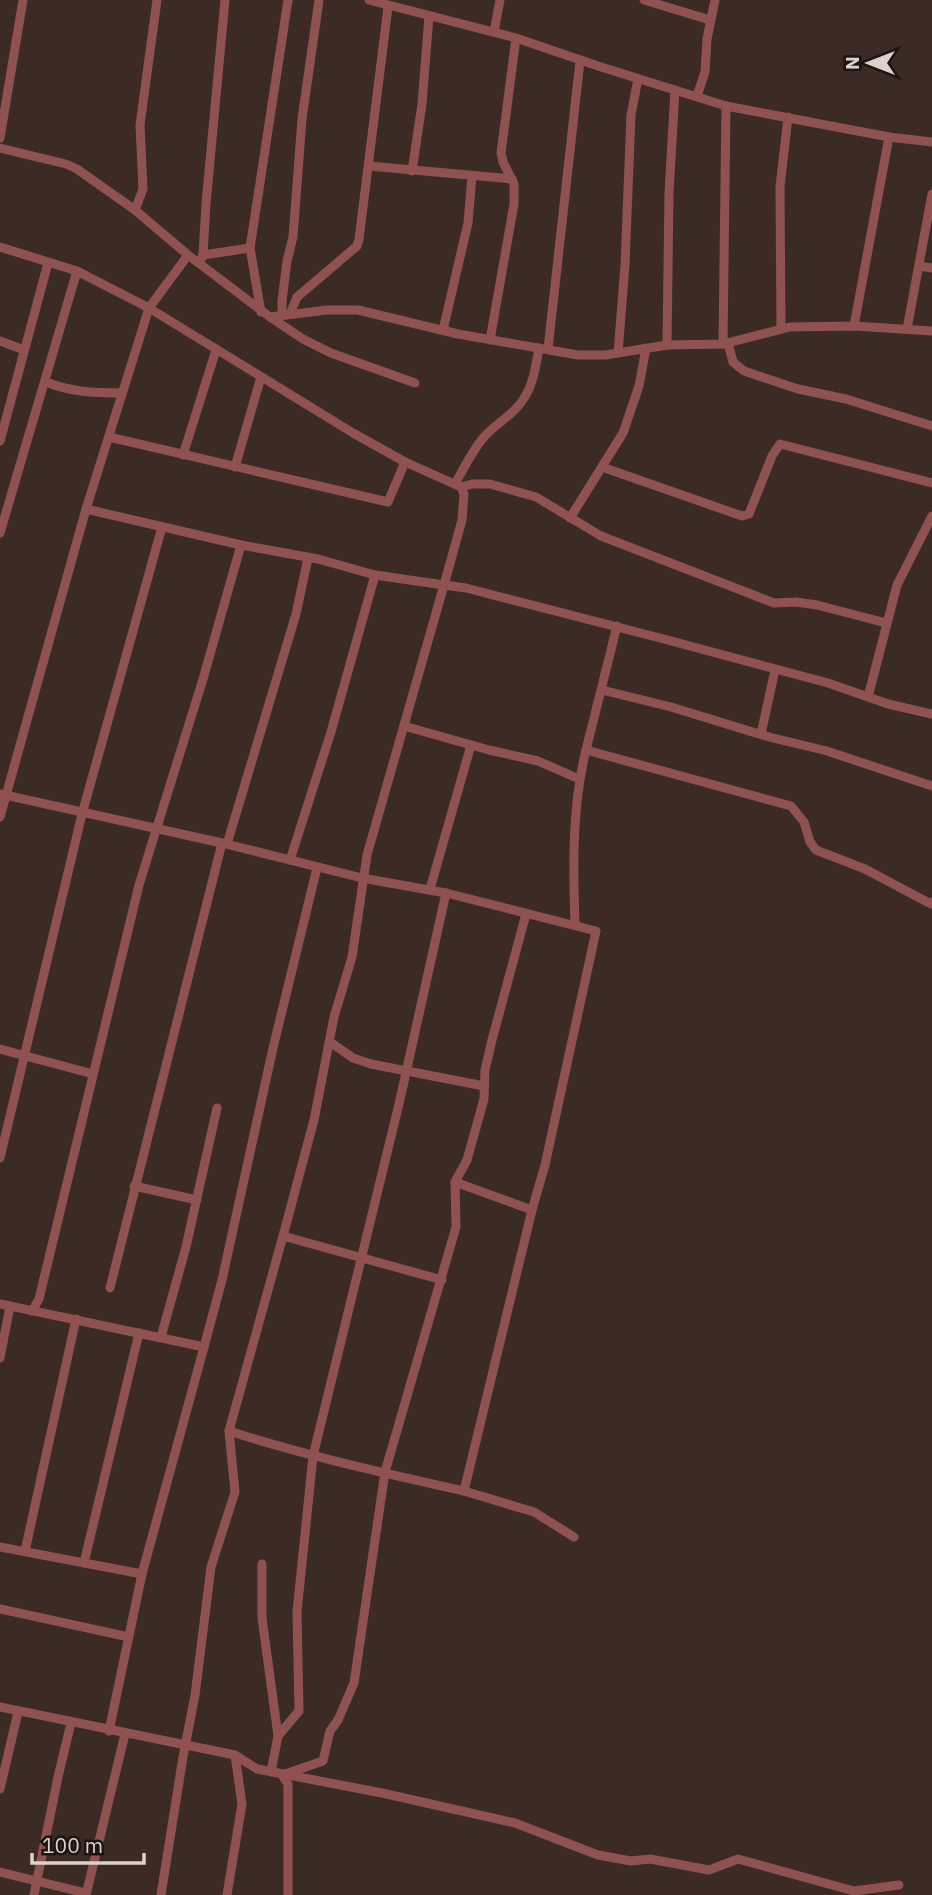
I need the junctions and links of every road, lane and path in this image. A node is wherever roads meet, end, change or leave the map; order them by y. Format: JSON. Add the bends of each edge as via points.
{"nodes":[{"id":1,"x":23,"y":0,"type":"edge"},
{"id":2,"x":157,"y":0,"type":"edge"},
{"id":3,"x":225,"y":0,"type":"edge"},
{"id":4,"x":288,"y":0,"type":"edge"},
{"id":5,"x":319,"y":0,"type":"edge"},
{"id":6,"x":369,"y":0,"type":"edge"},
{"id":7,"x":500,"y":0,"type":"edge"},
{"id":8,"x":644,"y":0,"type":"edge"},
{"id":9,"x":715,"y":0,"type":"edge"},
{"id":10,"x":388,"y":7,"type":"junction"},
{"id":11,"x":429,"y":16,"type":"junction"},
{"id":12,"x":710,"y":20,"type":"junction"},
{"id":13,"x":494,"y":32,"type":"junction"},
{"id":14,"x":516,"y":38,"type":"junction"},
{"id":15,"x":580,"y":61,"type":"junction"},
{"id":16,"x":638,"y":79,"type":"junction"},
{"id":17,"x":675,"y":90,"type":"junction"},
{"id":18,"x":696,"y":96,"type":"junction"},
{"id":19,"x":726,"y":106,"type":"junction"},
{"id":20,"x":788,"y":117,"type":"junction"},
{"id":21,"x":889,"y":137,"type":"junction"},
{"id":22,"x":0,"y":138,"type":"edge"},
{"id":23,"x":932,"y":142,"type":"edge"},
{"id":24,"x":0,"y":148,"type":"edge"},
{"id":25,"x":369,"y":166,"type":"junction"},
{"id":26,"x":412,"y":171,"type":"junction"},
{"id":27,"x":472,"y":176,"type":"junction"},
{"id":28,"x":512,"y":179,"type":"junction"},
{"id":29,"x":932,"y":194,"type":"edge"},
{"id":30,"x":135,"y":210,"type":"junction"},
{"id":31,"x":0,"y":247,"type":"edge"},
{"id":32,"x":250,"y":248,"type":"junction"},
{"id":33,"x":188,"y":256,"type":"junction"},
{"id":34,"x":201,"y":259,"type":"junction"},
{"id":35,"x":48,"y":263,"type":"junction"},
{"id":36,"x":919,"y":267,"type":"junction"},
{"id":37,"x":932,"y":268,"type":"edge"},
{"id":38,"x":77,"y":271,"type":"junction"},
{"id":39,"x":149,"y":309,"type":"junction"},
{"id":40,"x":261,"y":312,"type":"junction"},
{"id":41,"x":286,"y":315,"type":"junction"},
{"id":42,"x":270,"y":317,"type":"junction"},
{"id":43,"x":854,"y":326,"type":"junction"},
{"id":44,"x":781,"y":329,"type":"junction"},
{"id":45,"x":907,"y":329,"type":"junction"},
{"id":46,"x":443,"y":330,"type":"junction"},
{"id":47,"x":932,"y":331,"type":"edge"},
{"id":48,"x":490,"y":340,"type":"junction"},
{"id":49,"x":0,"y":341,"type":"edge"},
{"id":50,"x":726,"y":344,"type":"junction"},
{"id":51,"x":667,"y":345,"type":"junction"},
{"id":52,"x":646,"y":348,"type":"junction"},
{"id":53,"x":544,"y":349,"type":"junction"},
{"id":54,"x":24,"y":350,"type":"junction"},
{"id":55,"x":216,"y":351,"type":"junction"},
{"id":56,"x":618,"y":353,"type":"junction"},
{"id":57,"x":261,"y":377,"type":"junction"},
{"id":58,"x":46,"y":382,"type":"junction"},
{"id":59,"x":415,"y":383,"type":"dead end"},
{"id":60,"x":121,"y":393,"type":"junction"},
{"id":61,"x":932,"y":426,"type":"edge"},
{"id":62,"x":109,"y":437,"type":"junction"},
{"id":63,"x":0,"y":441,"type":"edge"},
{"id":64,"x":183,"y":454,"type":"junction"},
{"id":65,"x":405,"y":462,"type":"junction"},
{"id":66,"x":235,"y":467,"type":"junction"},
{"id":67,"x":602,"y":467,"type":"junction"},
{"id":68,"x":932,"y":483,"type":"edge"},
{"id":69,"x":458,"y":486,"type":"junction"},
{"id":70,"x":86,"y":509,"type":"junction"},
{"id":71,"x":932,"y":516,"type":"edge"},
{"id":72,"x":570,"y":518,"type":"junction"},
{"id":73,"x":163,"y":527,"type":"junction"},
{"id":74,"x":0,"y":533,"type":"edge"},
{"id":75,"x":241,"y":545,"type":"junction"},
{"id":76,"x":308,"y":558,"type":"junction"},
{"id":77,"x":376,"y":575,"type":"junction"},
{"id":78,"x":444,"y":585,"type":"junction"},
{"id":79,"x":886,"y":623,"type":"junction"},
{"id":80,"x":618,"y":626,"type":"junction"},
{"id":81,"x":775,"y":670,"type":"junction"},
{"id":82,"x":602,"y":690,"type":"junction"},
{"id":83,"x":868,"y":697,"type":"junction"},
{"id":84,"x":932,"y":714,"type":"edge"},
{"id":85,"x":404,"y":726,"type":"junction"},
{"id":86,"x":761,"y":734,"type":"junction"},
{"id":87,"x":471,"y":745,"type":"junction"},
{"id":88,"x":586,"y":750,"type":"junction"},
{"id":89,"x":579,"y":779,"type":"junction"},
{"id":90,"x":932,"y":786,"type":"edge"},
{"id":91,"x":3,"y":794,"type":"edge"},
{"id":92,"x":82,"y":814,"type":"junction"},
{"id":93,"x":0,"y":817,"type":"edge"},
{"id":94,"x":155,"y":830,"type":"junction"},
{"id":95,"x":224,"y":844,"type":"junction"},
{"id":96,"x":290,"y":860,"type":"junction"},
{"id":97,"x":317,"y":868,"type":"junction"},
{"id":98,"x":362,"y":878,"type":"junction"},
{"id":99,"x":430,"y":889,"type":"junction"},
{"id":100,"x":446,"y":893,"type":"junction"},
{"id":101,"x":932,"y":902,"type":"edge"},
{"id":102,"x":526,"y":914,"type":"junction"},
{"id":103,"x":575,"y":924,"type":"junction"},
{"id":104,"x":330,"y":1042,"type":"junction"},
{"id":105,"x":0,"y":1049,"type":"edge"},
{"id":106,"x":25,"y":1056,"type":"junction"},
{"id":107,"x":406,"y":1072,"type":"junction"},
{"id":108,"x":93,"y":1074,"type":"junction"},
{"id":109,"x":484,"y":1086,"type":"junction"},
{"id":110,"x":217,"y":1108,"type":"dead end"},
{"id":111,"x":0,"y":1157,"type":"edge"},
{"id":112,"x":455,"y":1182,"type":"junction"},
{"id":113,"x":134,"y":1186,"type":"junction"},
{"id":114,"x":197,"y":1200,"type":"junction"},
{"id":115,"x":532,"y":1210,"type":"junction"},
{"id":116,"x":283,"y":1237,"type":"junction"},
{"id":117,"x":361,"y":1257,"type":"junction"},
{"id":118,"x":442,"y":1280,"type":"junction"},
{"id":119,"x":110,"y":1288,"type":"dead end"},
{"id":120,"x":0,"y":1304,"type":"edge"},
{"id":121,"x":10,"y":1307,"type":"junction"},
{"id":122,"x":32,"y":1311,"type":"junction"},
{"id":123,"x":76,"y":1319,"type":"junction"},
{"id":124,"x":139,"y":1333,"type":"junction"},
{"id":125,"x":161,"y":1337,"type":"junction"},
{"id":126,"x":204,"y":1347,"type":"junction"},
{"id":127,"x":0,"y":1358,"type":"edge"},
{"id":128,"x":229,"y":1431,"type":"junction"},
{"id":129,"x":313,"y":1456,"type":"junction"},
{"id":130,"x":385,"y":1472,"type":"junction"},
{"id":131,"x":464,"y":1491,"type":"junction"},
{"id":132,"x":574,"y":1537,"type":"dead end"},
{"id":133,"x":0,"y":1547,"type":"edge"},
{"id":134,"x":25,"y":1551,"type":"junction"},
{"id":135,"x":84,"y":1563,"type":"junction"},
{"id":136,"x":262,"y":1564,"type":"dead end"},
{"id":137,"x":142,"y":1574,"type":"junction"},
{"id":138,"x":0,"y":1609,"type":"edge"},
{"id":139,"x":129,"y":1637,"type":"junction"},
{"id":140,"x":0,"y":1707,"type":"edge"},
{"id":141,"x":18,"y":1712,"type":"junction"},
{"id":142,"x":71,"y":1723,"type":"junction"},
{"id":143,"x":110,"y":1731,"type":"junction"},
{"id":144,"x":125,"y":1734,"type":"junction"},
{"id":145,"x":278,"y":1736,"type":"junction"},
{"id":146,"x":185,"y":1746,"type":"junction"},
{"id":147,"x":235,"y":1755,"type":"junction"},
{"id":148,"x":271,"y":1772,"type":"junction"},
{"id":149,"x":282,"y":1775,"type":"junction"},
{"id":150,"x":0,"y":1788,"type":"edge"},
{"id":151,"x":0,"y":1872,"type":"edge"},
{"id":152,"x":36,"y":1881,"type":"junction"},
{"id":153,"x":899,"y":1885,"type":"dead end"},
{"id":154,"x":86,"y":1894,"type":"edge"},
{"id":155,"x":34,"y":1895,"type":"edge"},
{"id":156,"x":161,"y":1895,"type":"edge"},
{"id":157,"x":227,"y":1895,"type":"edge"},
{"id":158,"x":288,"y":1895,"type":"edge"}],
"edges":[{"from":1,"to":22,"type":"street"},
{"from":2,"to":30,"type":"street","via":[[140,125],[143,189]]},
{"from":3,"to":34,"type":"street"},
{"from":4,"to":32,"type":"street"},
{"from":5,"to":41,"type":"street","via":[[282,301]]},
{"from":6,"to":10,"type":"street"},
{"from":7,"to":13,"type":"street"},
{"from":8,"to":12,"type":"street"},
{"from":9,"to":12,"type":"street"},
{"from":10,"to":11,"type":"street"},
{"from":10,"to":25,"type":"street"},
{"from":11,"to":13,"type":"street"},
{"from":11,"to":26,"type":"street"},
{"from":12,"to":18,"type":"street","via":[[705,72]]},
{"from":13,"to":14,"type":"street"},
{"from":14,"to":15,"type":"street"},
{"from":14,"to":28,"type":"street","via":[[501,153]]},
{"from":15,"to":16,"type":"street"},
{"from":15,"to":53,"type":"street"},
{"from":16,"to":17,"type":"street"},
{"from":16,"to":56,"type":"street","via":[[631,115]]},
{"from":17,"to":18,"type":"street"},
{"from":17,"to":51,"type":"street"},
{"from":18,"to":19,"type":"street"},
{"from":19,"to":20,"type":"street"},
{"from":19,"to":50,"type":"street"},
{"from":20,"to":21,"type":"street"},
{"from":20,"to":44,"type":"street","via":[[780,195]]},
{"from":21,"to":23,"type":"street"},
{"from":21,"to":43,"type":"street"},
{"from":24,"to":30,"type":"street","via":[[77,169]]},
{"from":25,"to":26,"type":"street"},
{"from":25,"to":41,"type":"street","via":[[356,246],[297,297]]},
{"from":26,"to":27,"type":"street"},
{"from":27,"to":28,"type":"street"},
{"from":27,"to":46,"type":"street","via":[[468,223]]},
{"from":28,"to":48,"type":"street","via":[[514,204]]},
{"from":29,"to":36,"type":"street"},
{"from":30,"to":33,"type":"street"},
{"from":31,"to":35,"type":"street"},
{"from":32,"to":34,"type":"street"},
{"from":32,"to":40,"type":"street"},
{"from":33,"to":34,"type":"street"},
{"from":33,"to":39,"type":"street"},
{"from":34,"to":40,"type":"street"},
{"from":35,"to":38,"type":"street"},
{"from":35,"to":54,"type":"street"},
{"from":36,"to":37,"type":"street"},
{"from":36,"to":45,"type":"street"},
{"from":38,"to":39,"type":"street"},
{"from":38,"to":58,"type":"street"},
{"from":39,"to":55,"type":"street"},
{"from":39,"to":60,"type":"street"},
{"from":40,"to":42,"type":"street"},
{"from":41,"to":42,"type":"street"},
{"from":41,"to":46,"type":"street","via":[[358,310]]},
{"from":42,"to":59,"type":"street","via":[[331,353]]},
{"from":43,"to":44,"type":"street"},
{"from":43,"to":45,"type":"street"},
{"from":44,"to":50,"type":"street"},
{"from":45,"to":47,"type":"street"},
{"from":46,"to":48,"type":"street"},
{"from":48,"to":53,"type":"street"},
{"from":49,"to":54,"type":"street"},
{"from":50,"to":51,"type":"street"},
{"from":50,"to":61,"type":"street","via":[[733,362],[744,371]]},
{"from":51,"to":52,"type":"street"},
{"from":52,"to":56,"type":"street"},
{"from":52,"to":67,"type":"street","via":[[631,413]]},
{"from":53,"to":56,"type":"street","via":[[578,355]]},
{"from":53,"to":69,"type":"street","via":[[526,396],[481,441]]},
{"from":54,"to":63,"type":"street"},
{"from":55,"to":57,"type":"street"},
{"from":55,"to":64,"type":"street"},
{"from":57,"to":65,"type":"street"},
{"from":57,"to":66,"type":"street"},
{"from":58,"to":60,"type":"street","via":[[73,391]]},
{"from":58,"to":74,"type":"street"},
{"from":60,"to":62,"type":"street"},
{"from":62,"to":64,"type":"street"},
{"from":62,"to":70,"type":"street"},
{"from":64,"to":66,"type":"street"},
{"from":65,"to":66,"type":"street","via":[[388,502]]},
{"from":65,"to":69,"type":"street"},
{"from":67,"to":68,"type":"street","via":[[742,516],[749,514],[780,444]]},
{"from":67,"to":72,"type":"street"},
{"from":69,"to":72,"type":"street","via":[[491,484],[536,496]]},
{"from":69,"to":78,"type":"street","via":[[464,494],[462,520]]},
{"from":70,"to":73,"type":"street"},
{"from":70,"to":91,"type":"street"},
{"from":71,"to":79,"type":"street","via":[[897,585]]},
{"from":72,"to":79,"type":"street","via":[[601,536],[774,603],[817,605]]},
{"from":73,"to":75,"type":"street"},
{"from":73,"to":92,"type":"street"},
{"from":75,"to":76,"type":"street"},
{"from":75,"to":94,"type":"street"},
{"from":76,"to":77,"type":"street"},
{"from":76,"to":95,"type":"street","via":[[296,614]]},
{"from":77,"to":78,"type":"street"},
{"from":77,"to":96,"type":"street"},
{"from":78,"to":80,"type":"street"},
{"from":78,"to":85,"type":"street"},
{"from":79,"to":83,"type":"street"},
{"from":80,"to":81,"type":"street"},
{"from":80,"to":82,"type":"street"},
{"from":81,"to":83,"type":"street"},
{"from":81,"to":86,"type":"street"},
{"from":82,"to":86,"type":"street"},
{"from":82,"to":88,"type":"street"},
{"from":83,"to":84,"type":"street"},
{"from":85,"to":87,"type":"street"},
{"from":85,"to":98,"type":"street"},
{"from":86,"to":90,"type":"street"},
{"from":87,"to":89,"type":"street","via":[[538,761]]},
{"from":87,"to":99,"type":"street"},
{"from":88,"to":89,"type":"street"},
{"from":88,"to":101,"type":"street","via":[[791,806],[816,850]]},
{"from":89,"to":103,"type":"street"},
{"from":91,"to":92,"type":"street"},
{"from":91,"to":93,"type":"street"},
{"from":92,"to":94,"type":"street"},
{"from":92,"to":106,"type":"street"},
{"from":94,"to":95,"type":"street"},
{"from":94,"to":108,"type":"street"},
{"from":95,"to":96,"type":"street"},
{"from":95,"to":113,"type":"street"},
{"from":96,"to":97,"type":"street"},
{"from":97,"to":98,"type":"street"},
{"from":97,"to":126,"type":"street"},
{"from":98,"to":99,"type":"street"},
{"from":98,"to":104,"type":"street","via":[[352,957]]},
{"from":99,"to":100,"type":"street"},
{"from":100,"to":102,"type":"street"},
{"from":100,"to":107,"type":"street"},
{"from":102,"to":103,"type":"street"},
{"from":102,"to":109,"type":"street"},
{"from":103,"to":115,"type":"street","via":[[596,931]]},
{"from":104,"to":107,"type":"street","via":[[353,1058]]},
{"from":104,"to":116,"type":"street"},
{"from":105,"to":106,"type":"street"},
{"from":106,"to":108,"type":"street"},
{"from":106,"to":111,"type":"street"},
{"from":107,"to":109,"type":"street"},
{"from":107,"to":117,"type":"street"},
{"from":108,"to":122,"type":"street","via":[[39,1299]]},
{"from":109,"to":112,"type":"street","via":[[467,1160]]},
{"from":110,"to":114,"type":"street"},
{"from":112,"to":115,"type":"street"},
{"from":112,"to":118,"type":"street","via":[[456,1227]]},
{"from":113,"to":114,"type":"street"},
{"from":113,"to":119,"type":"street"},
{"from":114,"to":125,"type":"street"},
{"from":115,"to":131,"type":"street"},
{"from":116,"to":117,"type":"street"},
{"from":116,"to":128,"type":"street"},
{"from":117,"to":118,"type":"street"},
{"from":117,"to":129,"type":"street"},
{"from":118,"to":130,"type":"street"},
{"from":120,"to":121,"type":"street"},
{"from":121,"to":122,"type":"street"},
{"from":121,"to":127,"type":"street"},
{"from":122,"to":123,"type":"street"},
{"from":123,"to":124,"type":"street"},
{"from":123,"to":134,"type":"street"},
{"from":124,"to":125,"type":"street"},
{"from":124,"to":135,"type":"street"},
{"from":125,"to":126,"type":"street"},
{"from":126,"to":137,"type":"street"},
{"from":128,"to":129,"type":"street"},
{"from":128,"to":146,"type":"street","via":[[235,1492],[211,1567]]},
{"from":129,"to":130,"type":"street"},
{"from":129,"to":145,"type":"street","via":[[297,1612],[299,1711]]},
{"from":130,"to":131,"type":"street"},
{"from":130,"to":149,"type":"street","via":[[354,1684],[330,1731],[323,1761]]},
{"from":131,"to":132,"type":"street","via":[[534,1512]]},
{"from":133,"to":134,"type":"street"},
{"from":134,"to":135,"type":"street"},
{"from":135,"to":137,"type":"street"},
{"from":136,"to":145,"type":"street","via":[[262,1618]]},
{"from":137,"to":139,"type":"street"},
{"from":138,"to":139,"type":"street"},
{"from":139,"to":143,"type":"street"},
{"from":140,"to":141,"type":"street"},
{"from":141,"to":142,"type":"street"},
{"from":141,"to":150,"type":"street"},
{"from":142,"to":143,"type":"street"},
{"from":142,"to":152,"type":"street"},
{"from":143,"to":144,"type":"street"},
{"from":144,"to":146,"type":"street"},
{"from":144,"to":154,"type":"street"},
{"from":145,"to":148,"type":"street"},
{"from":146,"to":147,"type":"street"},
{"from":146,"to":156,"type":"street"},
{"from":147,"to":148,"type":"street"},
{"from":147,"to":157,"type":"street","via":[[242,1804]]},
{"from":148,"to":149,"type":"street"},
{"from":149,"to":153,"type":"street","via":[[515,1823],[598,1855],[631,1861],[650,1859],[709,1870],[737,1859],[854,1891]]},
{"from":149,"to":158,"type":"street","via":[[288,1784]]},
{"from":151,"to":152,"type":"street"},
{"from":152,"to":154,"type":"street"},
{"from":152,"to":155,"type":"street"}]}
